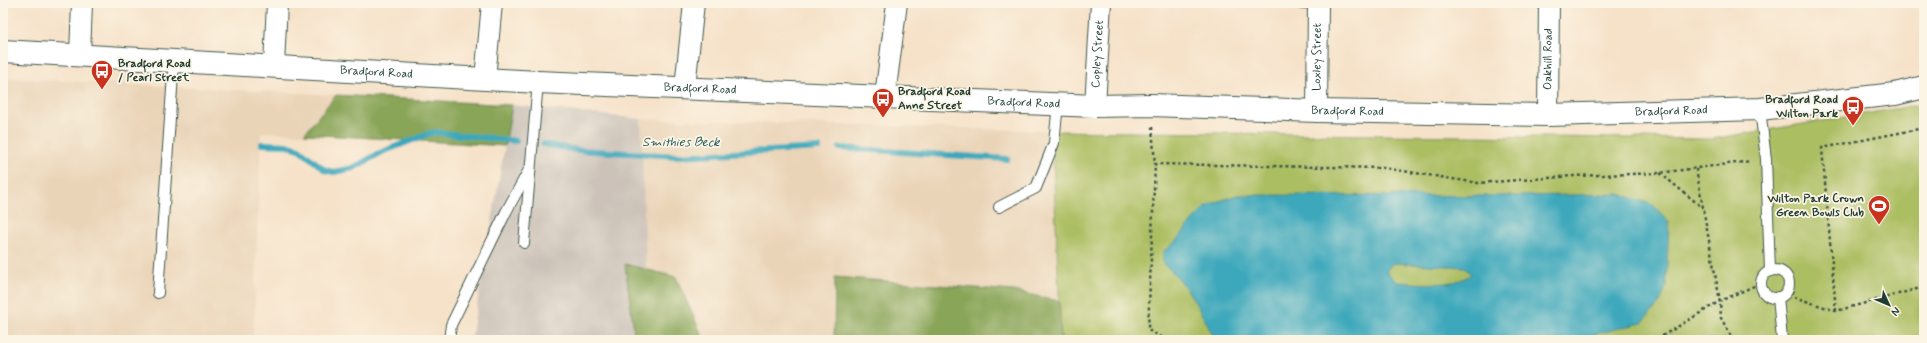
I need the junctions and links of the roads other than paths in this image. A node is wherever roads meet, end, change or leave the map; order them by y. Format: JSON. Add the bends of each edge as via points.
{"nodes":[{"id":1,"x":82,"y":3,"type":"edge"},
{"id":2,"x":277,"y":3,"type":"edge"},
{"id":3,"x":492,"y":3,"type":"edge"},
{"id":4,"x":694,"y":3,"type":"edge"},
{"id":5,"x":897,"y":3,"type":"edge"},
{"id":6,"x":1101,"y":3,"type":"edge"},
{"id":7,"x":1312,"y":3,"type":"edge"},
{"id":8,"x":1549,"y":3,"type":"edge"},
{"id":9,"x":3,"y":50,"type":"edge"},
{"id":10,"x":80,"y":55,"type":"junction"},
{"id":11,"x":174,"y":60,"type":"junction"},
{"id":12,"x":274,"y":65,"type":"junction"},
{"id":13,"x":485,"y":79,"type":"junction"},
{"id":14,"x":538,"y":82,"type":"junction"},
{"id":15,"x":685,"y":87,"type":"junction"},
{"id":16,"x":1924,"y":87,"type":"edge"},
{"id":17,"x":885,"y":96,"type":"junction"},
{"id":18,"x":1058,"y":104,"type":"junction"},
{"id":19,"x":1095,"y":106,"type":"junction"},
{"id":20,"x":1760,"y":109,"type":"junction"},
{"id":21,"x":1317,"y":111,"type":"junction"},
{"id":22,"x":1548,"y":114,"type":"junction"},
{"id":23,"x":530,"y":168,"type":"junction"},
{"id":24,"x":999,"y":207,"type":"dead end"},
{"id":25,"x":524,"y":242,"type":"dead end"},
{"id":26,"x":1770,"y":271,"type":"junction"},
{"id":27,"x":158,"y":293,"type":"dead end"},
{"id":28,"x":1781,"y":295,"type":"junction"},
{"id":29,"x":449,"y":340,"type":"edge"},
{"id":30,"x":1782,"y":340,"type":"edge"}],
"edges":[{"from":1,"to":10,"type":"street"},
{"from":2,"to":12,"type":"street"},
{"from":3,"to":13,"type":"street"},
{"from":4,"to":15,"type":"street"},
{"from":5,"to":17,"type":"street"},
{"from":6,"to":19,"type":"street","name":"Copley Street"},
{"from":7,"to":21,"type":"street","name":"Loxley Street"},
{"from":8,"to":22,"type":"street","name":"Oakhill Road"},
{"from":9,"to":10,"type":"main road","name":"Bradford Road"},
{"from":10,"to":11,"type":"main road","name":"Bradford Road"},
{"from":11,"to":12,"type":"main road","name":"Bradford Road"},
{"from":11,"to":27,"type":"lane"},
{"from":12,"to":13,"type":"main road","name":"Bradford Road"},
{"from":13,"to":14,"type":"main road","name":"Bradford Road"},
{"from":14,"to":15,"type":"main road","name":"Bradford Road"},
{"from":14,"to":23,"type":"lane"},
{"from":15,"to":17,"type":"main road","name":"Bradford Road"},
{"from":16,"to":20,"type":"main road","name":"Bradford Road","via":[[1895,94]]},
{"from":17,"to":18,"type":"main road","name":"Bradford Road"},
{"from":18,"to":19,"type":"main road","name":"Bradford Road"},
{"from":18,"to":24,"type":"lane","via":[[1054,143],[1036,188]]},
{"from":19,"to":21,"type":"main road","name":"Bradford Road","via":[[1150,105]]},
{"from":20,"to":22,"type":"main road","name":"Bradford Road"},
{"from":20,"to":26,"type":"lane","via":[[1766,159]]},
{"from":21,"to":22,"type":"main road","name":"Bradford Road"},
{"from":23,"to":25,"type":"lane"},
{"from":23,"to":29,"type":"lane","via":[[451,325]]},
{"from":26,"to":28,"type":"lane","via":[[1778,270],[1788,278],[1788,286]]},
{"from":26,"to":28,"type":"lane","via":[[1761,283],[1766,294]]},
{"from":28,"to":30,"type":"lane"}]}
